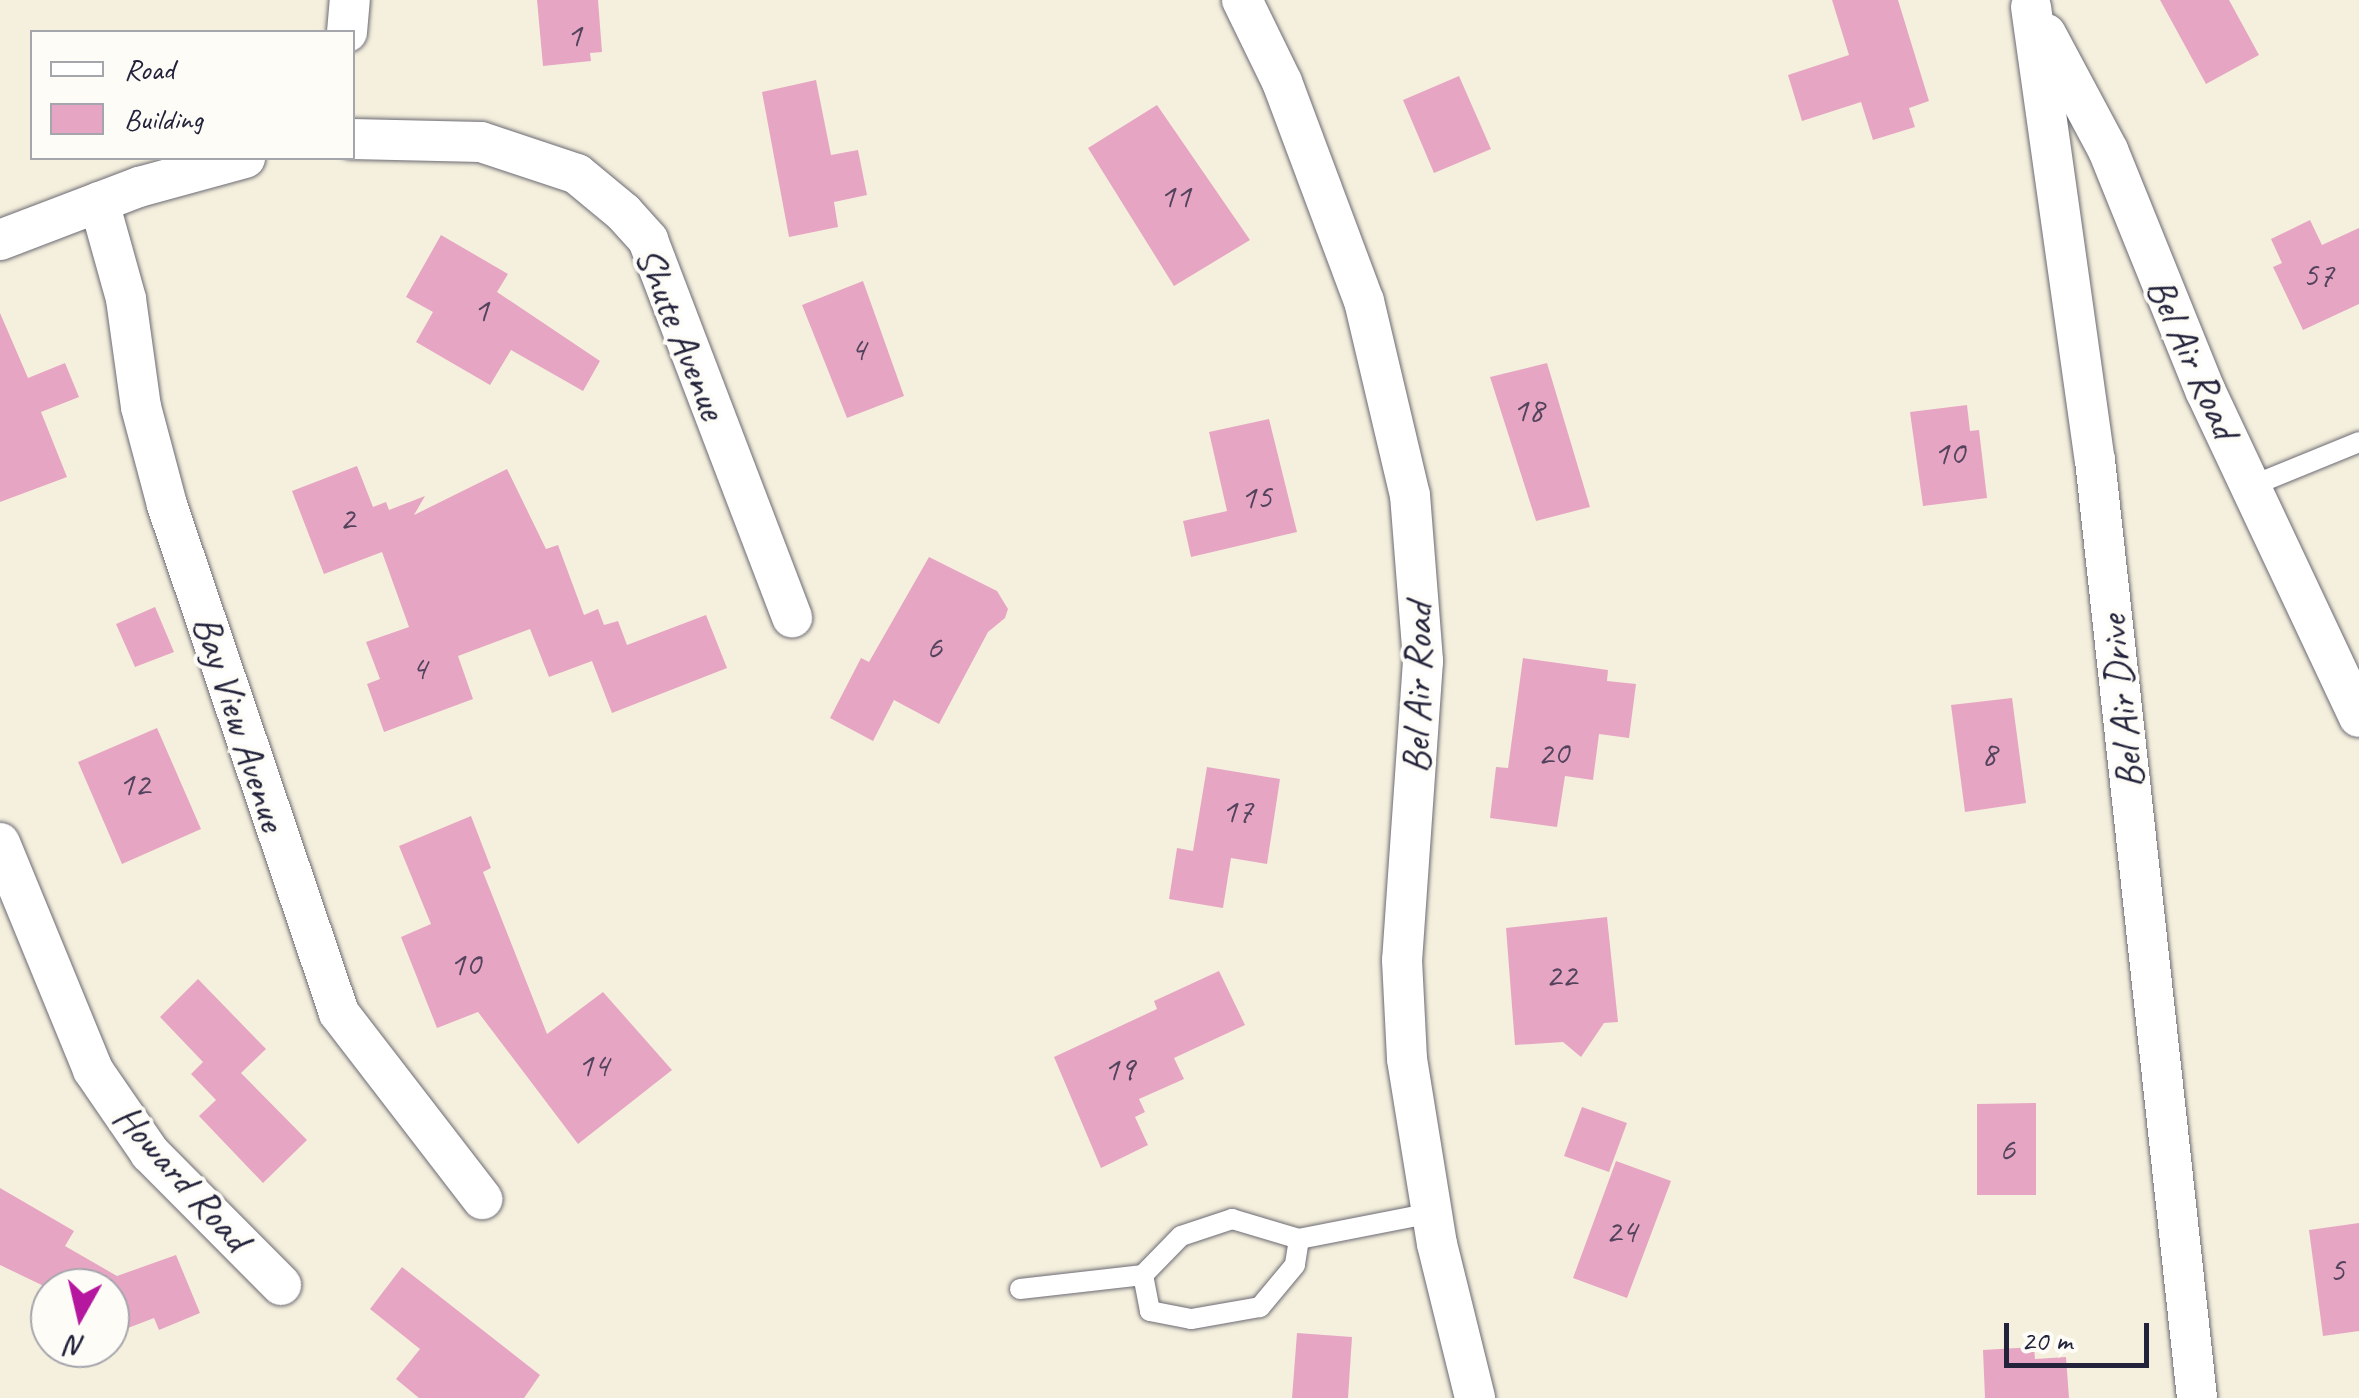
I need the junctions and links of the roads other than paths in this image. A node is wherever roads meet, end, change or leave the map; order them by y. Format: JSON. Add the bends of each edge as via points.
{"nodes":[{"id":1,"x":350,"y":0,"type":"edge"},
{"id":2,"x":1242,"y":0,"type":"edge"},
{"id":3,"x":2028,"y":4,"type":"edge"},
{"id":4,"x":347,"y":30,"type":"edge"},
{"id":5,"x":355,"y":139,"type":"edge"},
{"id":6,"x":238,"y":160,"type":"edge"},
{"id":7,"x":99,"y":202,"type":"junction"},
{"id":8,"x":0,"y":240,"type":"edge"},
{"id":9,"x":2359,"y":442,"type":"edge"},
{"id":10,"x":2249,"y":487,"type":"junction"},
{"id":11,"x":792,"y":618,"type":"dead end"},
{"id":12,"x":2359,"y":717,"type":"edge"},
{"id":13,"x":0,"y":843,"type":"edge"},
{"id":14,"x":482,"y":1199,"type":"dead end"},
{"id":15,"x":1431,"y":1213,"type":"junction"},
{"id":16,"x":1299,"y":1239,"type":"junction"},
{"id":17,"x":1143,"y":1275,"type":"junction"},
{"id":18,"x":281,"y":1285,"type":"dead end"},
{"id":19,"x":1020,"y":1289,"type":"dead end"},
{"id":20,"x":1474,"y":1398,"type":"edge"},
{"id":21,"x":2197,"y":1398,"type":"edge"}],
"edges":[{"from":1,"to":4,"type":"street"},
{"from":2,"to":15,"type":"street","name":"Bel Air Road","via":[[1288,98],[1364,301],[1410,496],[1423,661],[1402,960],[1407,1058]]},
{"from":3,"to":10,"type":"street","name":"Bel Air Road","via":[[2108,150]]},
{"from":3,"to":21,"type":"street","name":"Bel Air Drive","via":[[2095,460]]},
{"from":5,"to":11,"type":"street","name":"Shute Avenue","via":[[481,142],[577,174],[624,212],[648,240]]},
{"from":6,"to":7,"type":"street"},
{"from":7,"to":8,"type":"street"},
{"from":7,"to":14,"type":"street","name":"Bay View Avenue","via":[[126,299],[141,407],[167,504],[340,1013]]},
{"from":9,"to":10,"type":"lane"},
{"from":10,"to":12,"type":"street","name":"Bel Air Road"},
{"from":13,"to":18,"type":"street","name":"Howard Road","via":[[93,1070],[150,1153]]},
{"from":15,"to":16,"type":"lane"},
{"from":15,"to":20,"type":"street","name":"Bel Air Road"},
{"from":16,"to":17,"type":"lane","via":[[1232,1218],[1181,1236]]},
{"from":16,"to":17,"type":"lane","via":[[1295,1265],[1260,1307],[1191,1319],[1150,1310]]},
{"from":17,"to":19,"type":"lane"}]}
